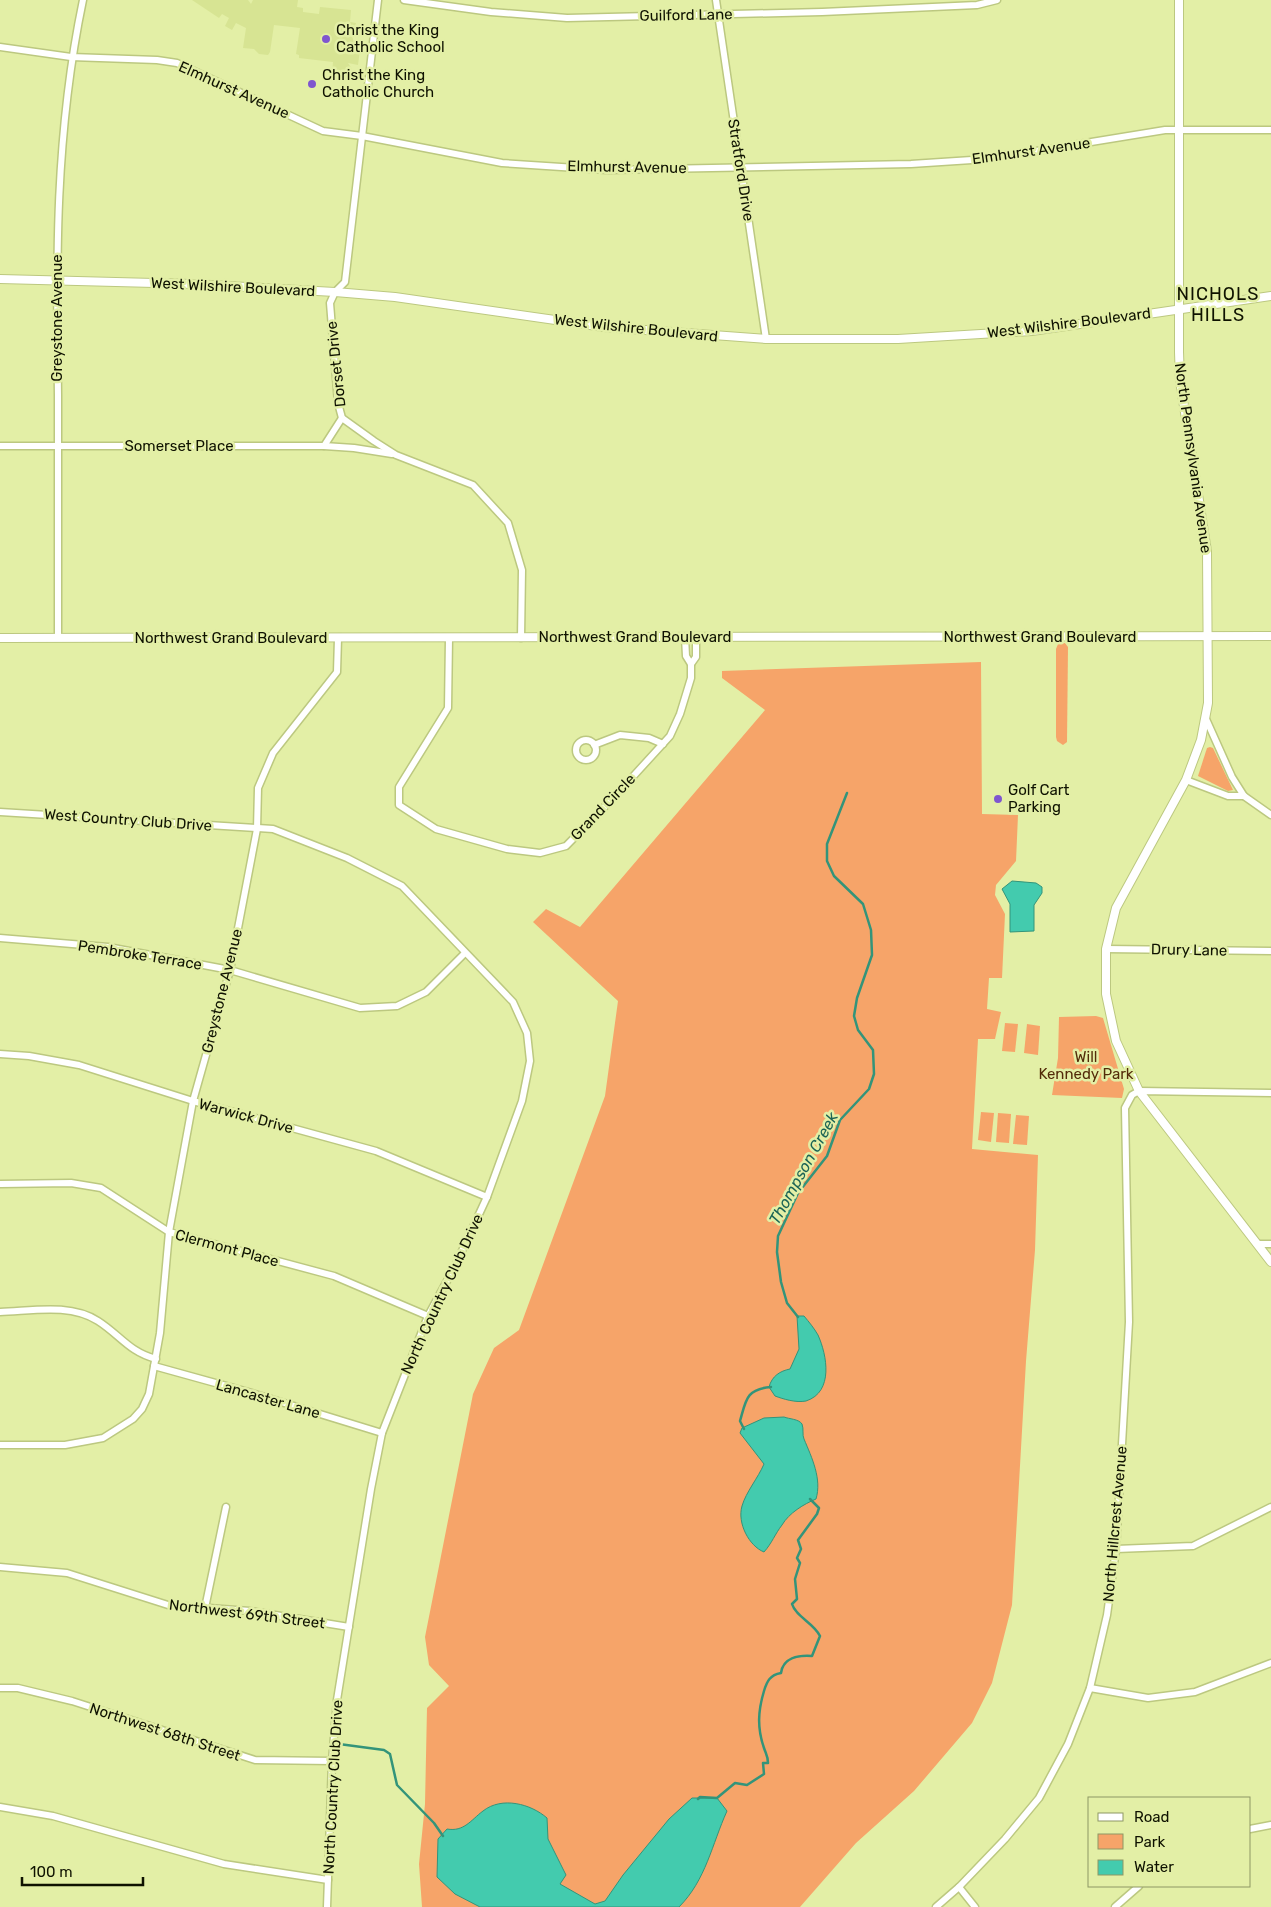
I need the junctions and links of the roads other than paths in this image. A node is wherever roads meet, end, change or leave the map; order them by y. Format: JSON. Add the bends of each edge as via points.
{"nodes":[{"id":1,"x":83,"y":0,"type":"edge"},
{"id":2,"x":378,"y":0,"type":"edge"},
{"id":3,"x":404,"y":0,"type":"edge"},
{"id":4,"x":716,"y":0,"type":"edge"},
{"id":5,"x":997,"y":0,"type":"edge"},
{"id":6,"x":1179,"y":0,"type":"edge"},
{"id":7,"x":717,"y":14,"type":"junction"},
{"id":8,"x":0,"y":47,"type":"edge"},
{"id":9,"x":71,"y":57,"type":"junction"},
{"id":10,"x":1178,"y":129,"type":"junction"},
{"id":11,"x":1271,"y":130,"type":"edge"},
{"id":12,"x":362,"y":136,"type":"junction"},
{"id":13,"x":740,"y":167,"type":"junction"},
{"id":14,"x":0,"y":279,"type":"edge"},
{"id":15,"x":56,"y":280,"type":"junction"},
{"id":16,"x":335,"y":292,"type":"junction"},
{"id":17,"x":1271,"y":296,"type":"edge"},
{"id":18,"x":1178,"y":310,"type":"junction"},
{"id":19,"x":766,"y":339,"type":"junction"},
{"id":20,"x":342,"y":418,"type":"junction"},
{"id":21,"x":0,"y":446,"type":"edge"},
{"id":22,"x":58,"y":446,"type":"junction"},
{"id":23,"x":324,"y":446,"type":"junction"},
{"id":24,"x":396,"y":455,"type":"junction"},
{"id":25,"x":1208,"y":636,"type":"junction"},
{"id":26,"x":1271,"y":636,"type":"edge"},
{"id":27,"x":58,"y":637,"type":"junction"},
{"id":28,"x":685,"y":637,"type":"junction"},
{"id":29,"x":696,"y":637,"type":"junction"},
{"id":30,"x":0,"y":638,"type":"edge"},
{"id":31,"x":338,"y":638,"type":"junction"},
{"id":32,"x":449,"y":638,"type":"junction"},
{"id":33,"x":521,"y":638,"type":"junction"},
{"id":34,"x":691,"y":664,"type":"junction"},
{"id":35,"x":1206,"y":719,"type":"junction"},
{"id":36,"x":663,"y":744,"type":"junction"},
{"id":37,"x":594,"y":745,"type":"dead end"},
{"id":38,"x":1186,"y":780,"type":"junction"},
{"id":39,"x":1244,"y":796,"type":"junction"},
{"id":40,"x":0,"y":812,"type":"edge"},
{"id":41,"x":1271,"y":815,"type":"edge"},
{"id":42,"x":257,"y":828,"type":"junction"},
{"id":43,"x":0,"y":938,"type":"edge"},
{"id":44,"x":1106,"y":949,"type":"junction"},
{"id":45,"x":1271,"y":951,"type":"edge"},
{"id":46,"x":465,"y":953,"type":"junction"},
{"id":47,"x":230,"y":970,"type":"junction"},
{"id":48,"x":0,"y":1054,"type":"edge"},
{"id":49,"x":1139,"y":1091,"type":"junction"},
{"id":50,"x":1271,"y":1092,"type":"edge"},
{"id":51,"x":193,"y":1101,"type":"junction"},
{"id":52,"x":0,"y":1184,"type":"edge"},
{"id":53,"x":487,"y":1197,"type":"junction"},
{"id":54,"x":169,"y":1232,"type":"junction"},
{"id":55,"x":1258,"y":1244,"type":"junction"},
{"id":56,"x":1271,"y":1244,"type":"edge"},
{"id":57,"x":1271,"y":1262,"type":"edge"},
{"id":58,"x":0,"y":1312,"type":"edge"},
{"id":59,"x":428,"y":1316,"type":"junction"},
{"id":60,"x":155,"y":1363,"type":"junction"},
{"id":61,"x":382,"y":1433,"type":"junction"},
{"id":62,"x":0,"y":1445,"type":"edge"},
{"id":63,"x":226,"y":1507,"type":"dead end"},
{"id":64,"x":1271,"y":1507,"type":"edge"},
{"id":65,"x":1116,"y":1549,"type":"junction"},
{"id":66,"x":0,"y":1567,"type":"edge"},
{"id":67,"x":206,"y":1608,"type":"junction"},
{"id":68,"x":349,"y":1627,"type":"junction"},
{"id":69,"x":1271,"y":1663,"type":"edge"},
{"id":70,"x":0,"y":1688,"type":"edge"},
{"id":71,"x":1090,"y":1688,"type":"junction"},
{"id":72,"x":332,"y":1761,"type":"junction"},
{"id":73,"x":0,"y":1807,"type":"edge"},
{"id":74,"x":1271,"y":1825,"type":"edge"},
{"id":75,"x":1251,"y":1829,"type":"edge"},
{"id":76,"x":328,"y":1880,"type":"junction"},
{"id":77,"x":1138,"y":1887,"type":"edge"},
{"id":78,"x":959,"y":1888,"type":"junction"},
{"id":79,"x":327,"y":1907,"type":"edge"},
{"id":80,"x":936,"y":1907,"type":"edge"},
{"id":81,"x":975,"y":1907,"type":"edge"},
{"id":82,"x":1115,"y":1907,"type":"edge"}],
"edges":[{"from":1,"to":9,"type":"street","name":"Greystone Avenue"},
{"from":2,"to":12,"type":"street","name":"Dorset Drive"},
{"from":3,"to":7,"type":"street","name":"Guilford Lane","via":[[567,18]]},
{"from":4,"to":7,"type":"street","name":"Stratford Drive"},
{"from":5,"to":7,"type":"street","name":"Guilford Lane","via":[[976,5]]},
{"from":6,"to":10,"type":"street","name":"North Pennsylvania Avenue"},
{"from":7,"to":13,"type":"street","name":"Stratford Drive"},
{"from":8,"to":9,"type":"street","name":"Elmhurst Avenue"},
{"from":9,"to":12,"type":"street","name":"Elmhurst Avenue","via":[[177,63],[323,131]]},
{"from":9,"to":15,"type":"street","name":"Greystone Avenue","via":[[60,165]]},
{"from":10,"to":11,"type":"street","name":"Elmhurst Avenue"},
{"from":10,"to":13,"type":"street","name":"Elmhurst Avenue","via":[[987,159],[911,164]]},
{"from":10,"to":18,"type":"street","name":"North Pennsylvania Avenue"},
{"from":12,"to":13,"type":"street","name":"Elmhurst Avenue","via":[[502,162],[607,170]]},
{"from":12,"to":16,"type":"street","name":"Dorset Drive","via":[[345,282]]},
{"from":13,"to":19,"type":"street","name":"Stratford Drive"},
{"from":14,"to":15,"type":"street","name":"West Wilshire Boulevard"},
{"from":15,"to":16,"type":"street","name":"West Wilshire Boulevard"},
{"from":15,"to":22,"type":"street","name":"Greystone Avenue"},
{"from":16,"to":19,"type":"street","name":"West Wilshire Boulevard","via":[[395,297],[604,327]]},
{"from":16,"to":20,"type":"street","name":"Dorset Drive","via":[[330,303]]},
{"from":17,"to":18,"type":"street","name":"West Wilshire Boulevard"},
{"from":18,"to":19,"type":"street","name":"West Wilshire Boulevard","via":[[1032,331],[898,339]]},
{"from":18,"to":25,"type":"street","name":"North Pennsylvania Avenue","via":[[1180,381],[1207,551]]},
{"from":20,"to":23,"type":"street"},
{"from":20,"to":24,"type":"street","name":"Dorset Drive"},
{"from":21,"to":22,"type":"street","name":"Somerset Place"},
{"from":22,"to":23,"type":"street","name":"Somerset Place"},
{"from":22,"to":27,"type":"street","name":"Greystone Avenue"},
{"from":23,"to":24,"type":"street","name":"Somerset Place"},
{"from":24,"to":33,"type":"street","name":"Dorset Drive","via":[[473,485],[508,523],[522,570]]},
{"from":25,"to":26,"type":"street","name":"Northwest Grand Boulevard"},
{"from":25,"to":29,"type":"street","name":"Northwest Grand Boulevard"},
{"from":25,"to":35,"type":"street","name":"North Pennsylvania Avenue"},
{"from":27,"to":30,"type":"street","name":"Northwest Grand Boulevard"},
{"from":27,"to":31,"type":"street","name":"Northwest Grand Boulevard"},
{"from":28,"to":29,"type":"street","name":"Northwest Grand Boulevard"},
{"from":28,"to":33,"type":"street","name":"Northwest Grand Boulevard"},
{"from":28,"to":34,"type":"street","name":"Grand Circle","via":[[686,656]]},
{"from":29,"to":34,"type":"street","name":"Grand Circle","via":[[696,657]]},
{"from":31,"to":32,"type":"street","name":"Northwest Grand Boulevard"},
{"from":31,"to":42,"type":"street","name":"Greystone Avenue","via":[[337,672],[273,753],[258,788]]},
{"from":32,"to":33,"type":"street","name":"Northwest Grand Boulevard"},
{"from":32,"to":36,"type":"street","name":"Grand Circle","via":[[448,708],[399,787],[398,797],[399,805],[436,829],[507,849],[540,853],[558,850],[591,821]]},
{"from":34,"to":36,"type":"street","name":"Grand Circle","via":[[691,678],[680,714]]},
{"from":35,"to":38,"type":"street","name":"North Pennsylvania Avenue"},
{"from":35,"to":39,"type":"street"},
{"from":36,"to":37,"type":"street","via":[[649,738],[620,735]]},
{"from":38,"to":39,"type":"street","via":[[1228,796]]},
{"from":38,"to":44,"type":"street","name":"North Pennsylvania Avenue","via":[[1122,893]]},
{"from":39,"to":41,"type":"street"},
{"from":40,"to":42,"type":"street","name":"West Country Club Drive"},
{"from":42,"to":46,"type":"street","name":"North Country Club Drive","via":[[273,828],[346,858],[402,886]]},
{"from":42,"to":47,"type":"street","name":"Greystone Avenue"},
{"from":43,"to":47,"type":"street","name":"Pembroke Terrace","via":[[108,947]]},
{"from":44,"to":45,"type":"street","name":"Drury Lane"},
{"from":44,"to":49,"type":"street","name":"North Pennsylvania Avenue","via":[[1105,985],[1112,1025],[1122,1058]]},
{"from":46,"to":47,"type":"street","name":"Pembroke Terrace","via":[[426,992],[397,1006],[360,1008]]},
{"from":46,"to":53,"type":"street","name":"North Country Club Drive","via":[[513,1002],[526,1033],[530,1061],[522,1101]]},
{"from":47,"to":51,"type":"street","name":"Greystone Avenue"},
{"from":48,"to":51,"type":"street","name":"Warwick Drive","via":[[79,1065]]},
{"from":49,"to":50,"type":"street"},
{"from":49,"to":55,"type":"street","name":"North Pennsylvania Avenue"},
{"from":49,"to":65,"type":"street","name":"North Hillcrest Avenue","via":[[1132,1095],[1125,1115],[1129,1322]]},
{"from":51,"to":53,"type":"street","name":"Warwick Drive","via":[[376,1151]]},
{"from":51,"to":54,"type":"street","name":"Greystone Avenue"},
{"from":52,"to":54,"type":"street","name":"Clermont Place","via":[[71,1183],[101,1188]]},
{"from":53,"to":59,"type":"street","name":"North Country Club Drive","via":[[456,1266]]},
{"from":54,"to":59,"type":"street","name":"Clermont Place","via":[[334,1276]]},
{"from":54,"to":60,"type":"street","name":"Greystone Avenue"},
{"from":55,"to":56,"type":"street"},
{"from":55,"to":57,"type":"street","name":"North Pennsylvania Avenue"},
{"from":58,"to":60,"type":"street","name":"Lancaster Lane","via":[[73,1311],[100,1322],[127,1346]]},
{"from":59,"to":61,"type":"street","name":"North Country Club Drive"},
{"from":60,"to":61,"type":"street","name":"Lancaster Lane"},
{"from":60,"to":62,"type":"street","name":"Greystone Avenue","via":[[142,1409],[103,1438],[65,1445]]},
{"from":61,"to":68,"type":"street","name":"North Country Club Drive"},
{"from":63,"to":67,"type":"street"},
{"from":64,"to":65,"type":"street","via":[[1193,1546]]},
{"from":65,"to":71,"type":"street","name":"North Hillcrest Avenue","via":[[1107,1615]]},
{"from":66,"to":67,"type":"street","name":"Northwest 69th Street","via":[[67,1574],[168,1605]]},
{"from":67,"to":68,"type":"street","name":"Northwest 69th Street"},
{"from":68,"to":72,"type":"street","name":"North Country Club Drive","via":[[337,1700]]},
{"from":69,"to":71,"type":"street","via":[[1195,1692],[1148,1698]]},
{"from":70,"to":72,"type":"street","name":"Northwest 68th Street","via":[[18,1688],[72,1702],[246,1758]]},
{"from":71,"to":78,"type":"street","name":"North Hillcrest Avenue","via":[[1068,1744],[1039,1798]]},
{"from":72,"to":76,"type":"street","name":"North Country Club Drive"},
{"from":73,"to":76,"type":"street","via":[[53,1816],[224,1864]]},
{"from":74,"to":75,"type":"street"},
{"from":76,"to":79,"type":"street","name":"North Country Club Drive"},
{"from":77,"to":82,"type":"street"},
{"from":78,"to":80,"type":"street","name":"North Hillcrest Avenue"},
{"from":78,"to":81,"type":"street"}]}
